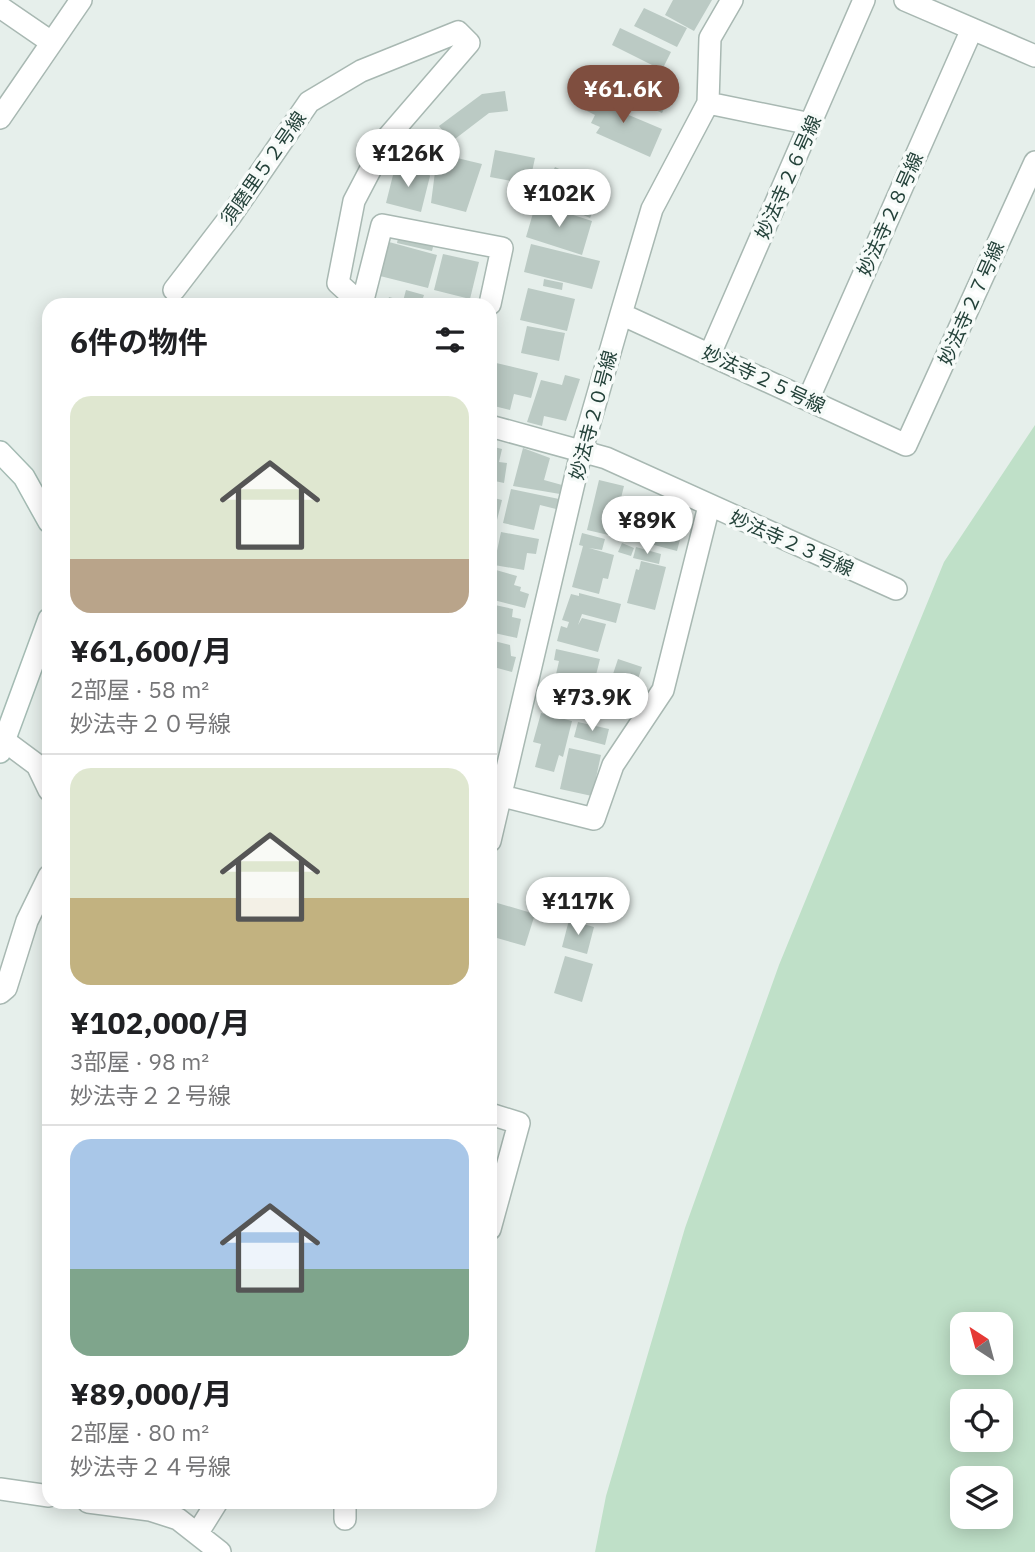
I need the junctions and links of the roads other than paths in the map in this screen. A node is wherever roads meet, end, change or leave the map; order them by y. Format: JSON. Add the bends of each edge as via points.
{"nodes":[{"id":1,"x":81,"y":0,"type":"edge"},
{"id":2,"x":732,"y":0,"type":"edge"},
{"id":3,"x":864,"y":0,"type":"edge"},
{"id":4,"x":905,"y":0,"type":"edge"},
{"id":5,"x":0,"y":7,"type":"edge"},
{"id":6,"x":972,"y":29,"type":"junction"},
{"id":7,"x":51,"y":42,"type":"junction"},
{"id":8,"x":1035,"y":56,"type":"edge"},
{"id":9,"x":708,"y":103,"type":"junction"},
{"id":10,"x":0,"y":118,"type":"edge"},
{"id":11,"x":811,"y":124,"type":"junction"},
{"id":12,"x":1035,"y":162,"type":"edge"},
{"id":13,"x":173,"y":290,"type":"dead end"},
{"id":14,"x":354,"y":298,"type":"edge"},
{"id":15,"x":363,"y":298,"type":"edge"},
{"id":16,"x":491,"y":298,"type":"edge"},
{"id":17,"x":621,"y":314,"type":"junction"},
{"id":18,"x":710,"y":354,"type":"junction"},
{"id":19,"x":808,"y":400,"type":"junction"},
{"id":20,"x":497,"y":428,"type":"edge"},
{"id":21,"x":906,"y":445,"type":"joint"},
{"id":22,"x":0,"y":452,"type":"edge"},
{"id":23,"x":581,"y":453,"type":"junction"},
{"id":24,"x":709,"y":506,"type":"junction"},
{"id":25,"x":42,"y":509,"type":"edge"},
{"id":26,"x":896,"y":589,"type":"dead end"},
{"id":27,"x":42,"y":638,"type":"edge"},
{"id":28,"x":3,"y":747,"type":"edge"},
{"id":29,"x":42,"y":775,"type":"edge"},
{"id":30,"x":497,"y":790,"type":"edge"},
{"id":31,"x":497,"y":794,"type":"edge"},
{"id":32,"x":42,"y":890,"type":"edge"},
{"id":33,"x":0,"y":993,"type":"edge"},
{"id":34,"x":497,"y":1116,"type":"edge"},
{"id":35,"x":497,"y":1203,"type":"edge"},
{"id":36,"x":0,"y":1489,"type":"edge"},
{"id":37,"x":42,"y":1495,"type":"edge"},
{"id":38,"x":142,"y":1509,"type":"edge"},
{"id":39,"x":213,"y":1509,"type":"edge"},
{"id":40,"x":197,"y":1534,"type":"junction"},
{"id":41,"x":219,"y":1552,"type":"edge"}],
"edges":[{"from":1,"to":7,"type":"street"},
{"from":2,"to":9,"type":"street","via":[[710,38]]},
{"from":3,"to":11,"type":"street","name":"妙法寺２６号線"},
{"from":4,"to":6,"type":"street"},
{"from":5,"to":7,"type":"street"},
{"from":6,"to":8,"type":"street"},
{"from":6,"to":19,"type":"street","name":"妙法寺２８号線"},
{"from":7,"to":10,"type":"street"},
{"from":9,"to":11,"type":"street"},
{"from":9,"to":17,"type":"street","name":"妙法寺２０号線","via":[[652,209]]},
{"from":11,"to":18,"type":"street","name":"妙法寺２６号線"},
{"from":12,"to":21,"type":"street","name":"妙法寺２７号線"},
{"from":13,"to":14,"type":"street","name":"須磨里５２号線","via":[[309,102],[360,71],[458,32],[469,43],[387,138],[354,201],[338,283]]},
{"from":15,"to":16,"type":"street","via":[[382,225],[502,248]]},
{"from":17,"to":18,"type":"street","name":"妙法寺２５号線"},
{"from":17,"to":23,"type":"street","name":"妙法寺２０号線"},
{"from":18,"to":19,"type":"street","name":"妙法寺２５号線"},
{"from":19,"to":21,"type":"street","name":"妙法寺２５号線"},
{"from":20,"to":23,"type":"street","name":"妙法寺２３号線"},
{"from":22,"to":25,"type":"street","via":[[24,477]]},
{"from":23,"to":24,"type":"street","name":"妙法寺２３号線","via":[[606,458]]},
{"from":23,"to":30,"type":"street","name":"妙法寺２０号線"},
{"from":24,"to":26,"type":"street","name":"妙法寺２３号線"},
{"from":24,"to":31,"type":"street","via":[[663,690],[613,765],[594,819]]},
{"from":27,"to":28,"type":"street"},
{"from":28,"to":29,"type":"street","via":[[37,765]]},
{"from":32,"to":33,"type":"street","via":[[6,988]]},
{"from":34,"to":35,"type":"street","via":[[519,1123]]},
{"from":36,"to":37,"type":"street"},
{"from":38,"to":40,"type":"street","via":[[178,1519]]},
{"from":39,"to":40,"type":"street"},
{"from":40,"to":41,"type":"street"}]}
